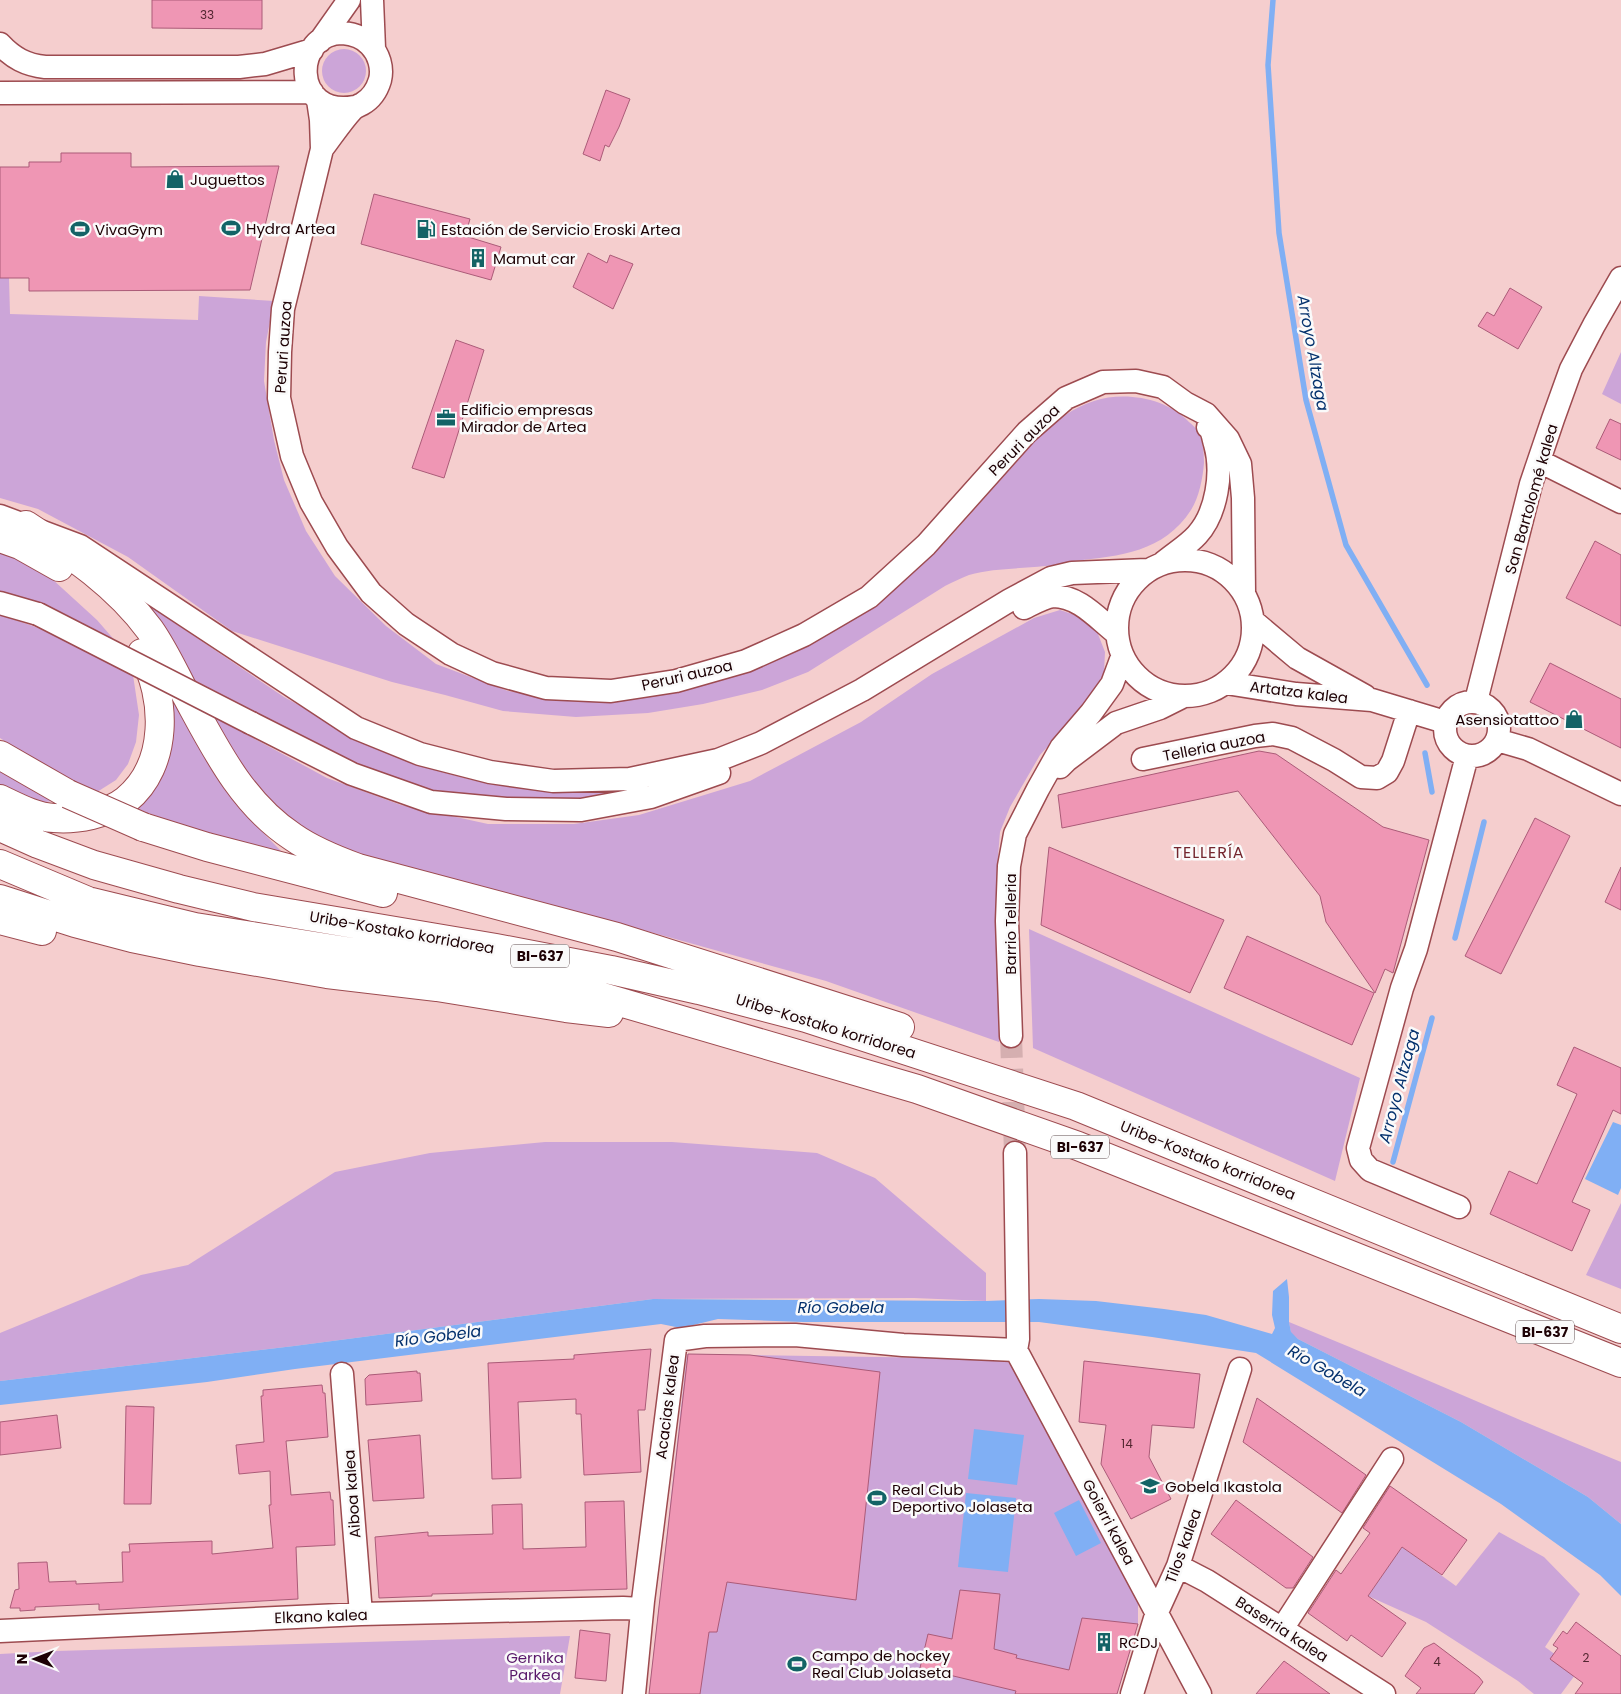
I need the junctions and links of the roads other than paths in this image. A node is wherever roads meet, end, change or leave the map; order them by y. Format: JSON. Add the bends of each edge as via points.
{"nodes":[{"id":1,"x":349,"y":0,"type":"edge"},
{"id":2,"x":373,"y":3,"type":"edge"},
{"id":3,"x":0,"y":44,"type":"edge"},
{"id":4,"x":316,"y":46,"type":"junction"},
{"id":5,"x":374,"y":48,"type":"junction"},
{"id":6,"x":0,"y":93,"type":"edge"},
{"id":7,"x":315,"y":96,"type":"junction"},
{"id":8,"x":354,"y":107,"type":"junction"},
{"id":9,"x":322,"y":149,"type":"junction"},
{"id":10,"x":1621,"y":278,"type":"edge"},
{"id":11,"x":1185,"y":403,"type":"junction"},
{"id":12,"x":1539,"y":461,"type":"junction"},
{"id":13,"x":1621,"y":502,"type":"edge"},
{"id":14,"x":0,"y":516,"type":"edge"},
{"id":15,"x":26,"y":525,"type":"junction"},
{"id":16,"x":0,"y":538,"type":"edge"},
{"id":17,"x":1156,"y":566,"type":"junction"},
{"id":18,"x":1244,"y":593,"type":"junction"},
{"id":19,"x":0,"y":603,"type":"edge"},
{"id":20,"x":1253,"y":621,"type":"junction"},
{"id":21,"x":1116,"y":633,"type":"junction"},
{"id":22,"x":1122,"y":657,"type":"junction"},
{"id":23,"x":1226,"y":683,"type":"junction"},
{"id":24,"x":1182,"y":697,"type":"junction"},
{"id":25,"x":1372,"y":700,"type":"junction"},
{"id":26,"x":1476,"y":701,"type":"junction"},
{"id":27,"x":1409,"y":711,"type":"junction"},
{"id":28,"x":1445,"y":722,"type":"junction"},
{"id":29,"x":1497,"y":740,"type":"junction"},
{"id":30,"x":0,"y":755,"type":"edge"},
{"id":31,"x":1468,"y":756,"type":"junction"},
{"id":32,"x":1144,"y":759,"type":"dead end"},
{"id":33,"x":1038,"y":789,"type":"junction"},
{"id":34,"x":1621,"y":794,"type":"edge"},
{"id":35,"x":0,"y":800,"type":"edge"},
{"id":36,"x":0,"y":828,"type":"edge"},
{"id":37,"x":0,"y":864,"type":"edge"},
{"id":38,"x":0,"y":899,"type":"edge"},
{"id":39,"x":0,"y":920,"type":"edge"},
{"id":40,"x":327,"y":974,"type":"junction"},
{"id":41,"x":680,"y":1021,"type":"junction"},
{"id":42,"x":900,"y":1027,"type":"junction"},
{"id":43,"x":1012,"y":1036,"type":"tunnel mouth"},
{"id":44,"x":1076,"y":1106,"type":"junction"},
{"id":45,"x":1015,"y":1153,"type":"tunnel mouth"},
{"id":46,"x":1459,"y":1207,"type":"dead end"},
{"id":47,"x":1469,"y":1301,"type":"junction"},
{"id":48,"x":1621,"y":1329,"type":"edge"},
{"id":49,"x":1017,"y":1345,"type":"junction"},
{"id":50,"x":1621,"y":1363,"type":"edge"},
{"id":51,"x":1240,"y":1369,"type":"dead end"},
{"id":52,"x":342,"y":1374,"type":"dead end"},
{"id":53,"x":1621,"y":1376,"type":"edge"},
{"id":54,"x":1392,"y":1459,"type":"dead end"},
{"id":55,"x":1178,"y":1566,"type":"junction"},
{"id":56,"x":642,"y":1609,"type":"junction"},
{"id":57,"x":1157,"y":1612,"type":"junction"},
{"id":58,"x":361,"y":1614,"type":"junction"},
{"id":59,"x":1282,"y":1629,"type":"junction"},
{"id":60,"x":0,"y":1631,"type":"edge"},
{"id":61,"x":634,"y":1694,"type":"edge"},
{"id":62,"x":1132,"y":1694,"type":"edge"},
{"id":63,"x":1200,"y":1694,"type":"edge"},
{"id":64,"x":1384,"y":1694,"type":"edge"}],
"edges":[{"from":1,"to":4,"type":"street"},
{"from":2,"to":5,"type":"street"},
{"from":3,"to":4,"type":"street","via":[[18,60],[45,67],[240,67],[265,64]]},
{"from":4,"to":5,"type":"street","via":[[338,33],[358,36]]},
{"from":4,"to":7,"type":"street","via":[[306,67],[306,76]]},
{"from":5,"to":8,"type":"street","via":[[381,65],[378,87],[364,103]]},
{"from":6,"to":7,"type":"street"},
{"from":7,"to":8,"type":"street","via":[[335,108]]},
{"from":7,"to":9,"type":"street","name":"Peruri auzoa","via":[[321,120]]},
{"from":8,"to":9,"type":"street","name":"Peruri auzoa"},
{"from":9,"to":11,"type":"street","name":"Peruri auzoa","via":[[283,309],[279,398],[292,456],[311,502],[337,548],[370,593],[406,624],[451,654],[492,673],[546,688],[611,691],[676,681],[746,661],[804,635],[868,597],[926,546],[1027,432],[1066,398],[1103,382],[1136,381],[1163,387]]},
{"from":10,"to":12,"type":"street","name":"San Bartolomé kalea","via":[[1571,370]]},
{"from":11,"to":17,"type":"street","via":[[1211,430],[1218,456],[1218,482],[1212,510],[1198,534]]},
{"from":11,"to":18,"type":"street","via":[[1206,414],[1228,439],[1240,464]]},
{"from":12,"to":13,"type":"street"},
{"from":12,"to":26,"type":"street","name":"San Bartolomé kalea"},
{"from":14,"to":15,"type":"street"},
{"from":15,"to":17,"type":"street","via":[[80,546],[356,728],[420,754],[490,772],[553,781],[630,779],[718,760],[761,743],[862,690],[1051,578],[1072,573]]},
{"from":15,"to":42,"type":"highway","via":[[82,562],[131,607],[168,660],[220,758],[254,803],[293,838],[358,868],[617,937]]},
{"from":16,"to":35,"type":"highway","via":[[20,545],[72,575],[118,617],[147,662],[158,696],[160,717],[160,734],[147,775],[124,801],[88,816],[52,818]]},
{"from":17,"to":18,"type":"street","via":[[1187,559],[1209,564],[1229,575]]},
{"from":17,"to":21,"type":"street","via":[[1133,582],[1123,597]]},
{"from":18,"to":20,"type":"street"},
{"from":19,"to":21,"type":"street","bridge":true,"via":[[38,614],[352,774],[431,802],[506,809],[580,810],[651,797],[737,767],[866,701],[1008,615],[1051,596],[1071,599],[1086,607]]},
{"from":20,"to":23,"type":"street","via":[[1253,638],[1247,655],[1239,671]]},
{"from":20,"to":25,"type":"street","name":"Artatza kalea","via":[[1297,658]]},
{"from":21,"to":22,"type":"street"},
{"from":22,"to":24,"type":"street","via":[[1132,673],[1146,685]]},
{"from":22,"to":33,"type":"street","name":"Barrio Telleria","via":[[1112,684],[1061,748]]},
{"from":23,"to":24,"type":"street","via":[[1197,696]]},
{"from":23,"to":25,"type":"street","name":"Artatza kalea","via":[[1296,694]]},
{"from":24,"to":33,"type":"street","via":[[1116,722],[1067,760]]},
{"from":25,"to":27,"type":"street","name":"Artatza kalea"},
{"from":26,"to":28,"type":"street","via":[[1454,708]]},
{"from":26,"to":29,"type":"street","via":[[1493,711],[1498,720]]},
{"from":27,"to":28,"type":"street","name":"Artatza kalea"},
{"from":27,"to":32,"type":"street","name":"Telleria auzoa","via":[[1393,761],[1387,772],[1377,778],[1361,777],[1292,738],[1273,734]]},
{"from":28,"to":31,"type":"street","via":[[1447,740],[1459,753]]},
{"from":29,"to":31,"type":"street","via":[[1485,753]]},
{"from":29,"to":34,"type":"street","via":[[1528,749]]},
{"from":30,"to":42,"type":"highway","bridge":true,"via":[[68,794],[142,827],[206,847]]},
{"from":31,"to":46,"type":"street","via":[[1358,1148],[1361,1160],[1370,1170]]},
{"from":33,"to":43,"type":"street","name":"Barrio Telleria","via":[[1016,834],[1009,866],[1007,921]]},
{"from":36,"to":44,"type":"highway","name":"Uribe-Kostako korridorea","number":"BI-637","via":[[94,865],[179,889],[244,904],[602,968],[708,992],[806,1018]]},
{"from":37,"to":41,"type":"highway","name":"Uribe-Kostako korridorea","number":"BI-637","via":[[88,900],[195,927],[565,986]]},
{"from":38,"to":40,"type":"highway","via":[[132,938]]},
{"from":39,"to":40,"type":"highway","via":[[184,964],[231,971]]},
{"from":40,"to":41,"type":"highway"},
{"from":41,"to":47,"type":"highway","name":"Uribe-Kostako korridorea","number":"BI-637","via":[[917,1089],[1078,1146]]},
{"from":42,"to":44,"type":"highway"},
{"from":44,"to":48,"type":"highway","name":"Uribe-Kostako korridorea","number":"BI-637"},
{"from":45,"to":49,"type":"street"},
{"from":47,"to":50,"type":"highway","number":"BI-637"},
{"from":47,"to":53,"type":"highway"},
{"from":49,"to":56,"type":"street","name":"Acacias kalea","via":[[903,1344],[795,1334],[705,1336],[676,1340]]},
{"from":49,"to":57,"type":"street","name":"Goierri kalea"},
{"from":51,"to":55,"type":"street","name":"Tilos kalea"},
{"from":52,"to":58,"type":"street","name":"Aiboa kalea"},
{"from":54,"to":59,"type":"street"},
{"from":55,"to":57,"type":"street","name":"Tilos kalea"},
{"from":55,"to":59,"type":"street","name":"Baserria kalea"},
{"from":56,"to":58,"type":"street","name":"Elkano kalea"},
{"from":56,"to":61,"type":"street","name":"Acacias kalea"},
{"from":57,"to":62,"type":"street","name":"Tilos kalea"},
{"from":57,"to":63,"type":"street","name":"Goierri kalea"},
{"from":58,"to":60,"type":"street","name":"Elkano kalea"},
{"from":59,"to":64,"type":"street","name":"Baserria kalea"}]}
